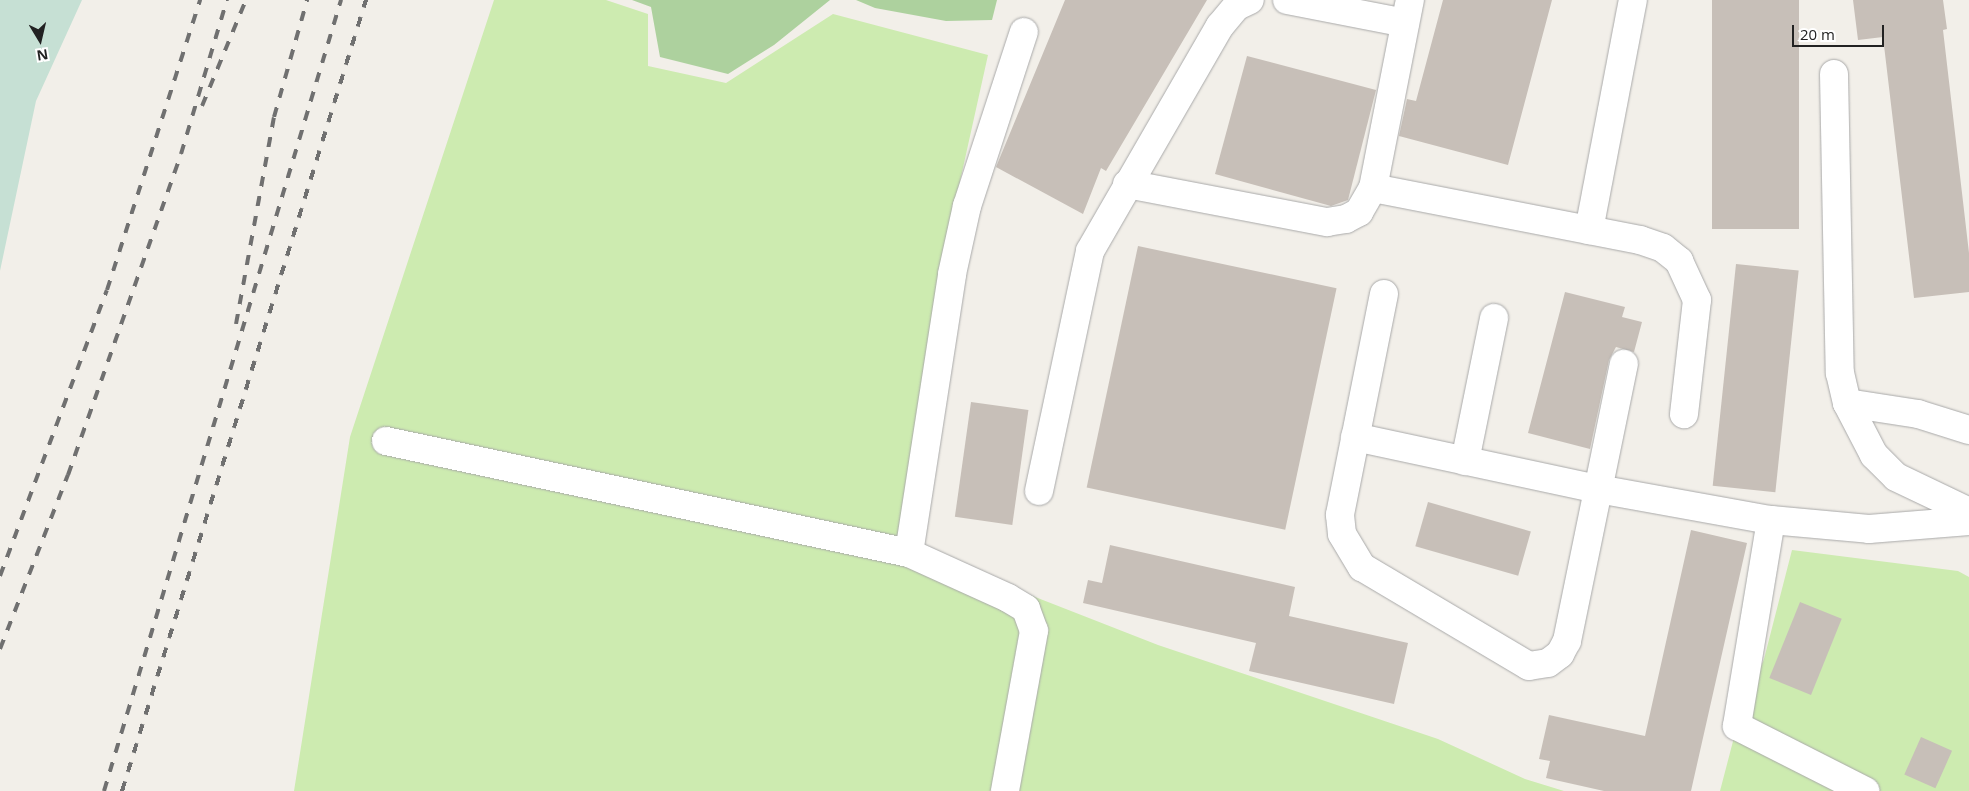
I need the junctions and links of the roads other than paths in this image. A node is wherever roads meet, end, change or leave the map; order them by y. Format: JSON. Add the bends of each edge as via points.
{"nodes":[{"id":1,"x":1250,"y":0,"type":"edge"},
{"id":2,"x":1287,"y":0,"type":"edge"},
{"id":3,"x":1633,"y":0,"type":"edge"},
{"id":4,"x":1407,"y":11,"type":"edge"},
{"id":5,"x":1024,"y":32,"type":"dead end"},
{"id":6,"x":1834,"y":74,"type":"dead end"},
{"id":7,"x":1127,"y":184,"type":"junction"},
{"id":8,"x":1373,"y":188,"type":"junction"},
{"id":9,"x":1589,"y":230,"type":"junction"},
{"id":10,"x":1384,"y":294,"type":"dead end"},
{"id":11,"x":1494,"y":318,"type":"dead end"},
{"id":12,"x":1624,"y":364,"type":"dead end"},
{"id":13,"x":1847,"y":403,"type":"junction"},
{"id":14,"x":1684,"y":414,"type":"dead end"},
{"id":15,"x":1969,"y":430,"type":"edge"},
{"id":16,"x":1355,"y":437,"type":"junction"},
{"id":17,"x":386,"y":442,"type":"dead end"},
{"id":18,"x":1465,"y":461,"type":"junction"},
{"id":19,"x":1598,"y":490,"type":"junction"},
{"id":20,"x":1039,"y":492,"type":"dead end"},
{"id":21,"x":1969,"y":512,"type":"edge"},
{"id":22,"x":1772,"y":520,"type":"junction"},
{"id":23,"x":1969,"y":521,"type":"edge"},
{"id":24,"x":909,"y":554,"type":"junction"},
{"id":25,"x":1005,"y":791,"type":"edge"},
{"id":26,"x":1865,"y":791,"type":"edge"}],
"edges":[{"from":1,"to":7,"type":"lane","via":[[1237,6],[1220,26]]},
{"from":2,"to":4,"type":"lane"},
{"from":3,"to":9,"type":"lane"},
{"from":4,"to":8,"type":"lane"},
{"from":5,"to":24,"type":"lane","via":[[967,206],[952,274]]},
{"from":6,"to":13,"type":"lane","via":[[1840,373]]},
{"from":7,"to":8,"type":"lane","via":[[1327,222],[1346,219],[1359,212]]},
{"from":7,"to":20,"type":"lane","via":[[1095,240],[1084,273]]},
{"from":8,"to":9,"type":"lane"},
{"from":9,"to":14,"type":"lane","via":[[1663,248],[1679,261],[1691,279],[1698,300]]},
{"from":10,"to":16,"type":"lane"},
{"from":11,"to":18,"type":"lane"},
{"from":12,"to":19,"type":"lane"},
{"from":13,"to":15,"type":"lane","via":[[1918,414]]},
{"from":13,"to":21,"type":"lane","via":[[1869,446],[1896,477]]},
{"from":16,"to":18,"type":"lane"},
{"from":16,"to":19,"type":"lane","via":[[1340,515],[1349,550],[1362,567],[1529,666],[1548,663],[1560,654],[1567,641]]},
{"from":17,"to":24,"type":"lane"},
{"from":18,"to":19,"type":"lane"},
{"from":19,"to":22,"type":"lane"},
{"from":22,"to":23,"type":"lane","via":[[1869,529]]},
{"from":22,"to":26,"type":"lane","via":[[1737,726]]},
{"from":24,"to":25,"type":"lane","via":[[1026,609],[1034,631]]}]}
